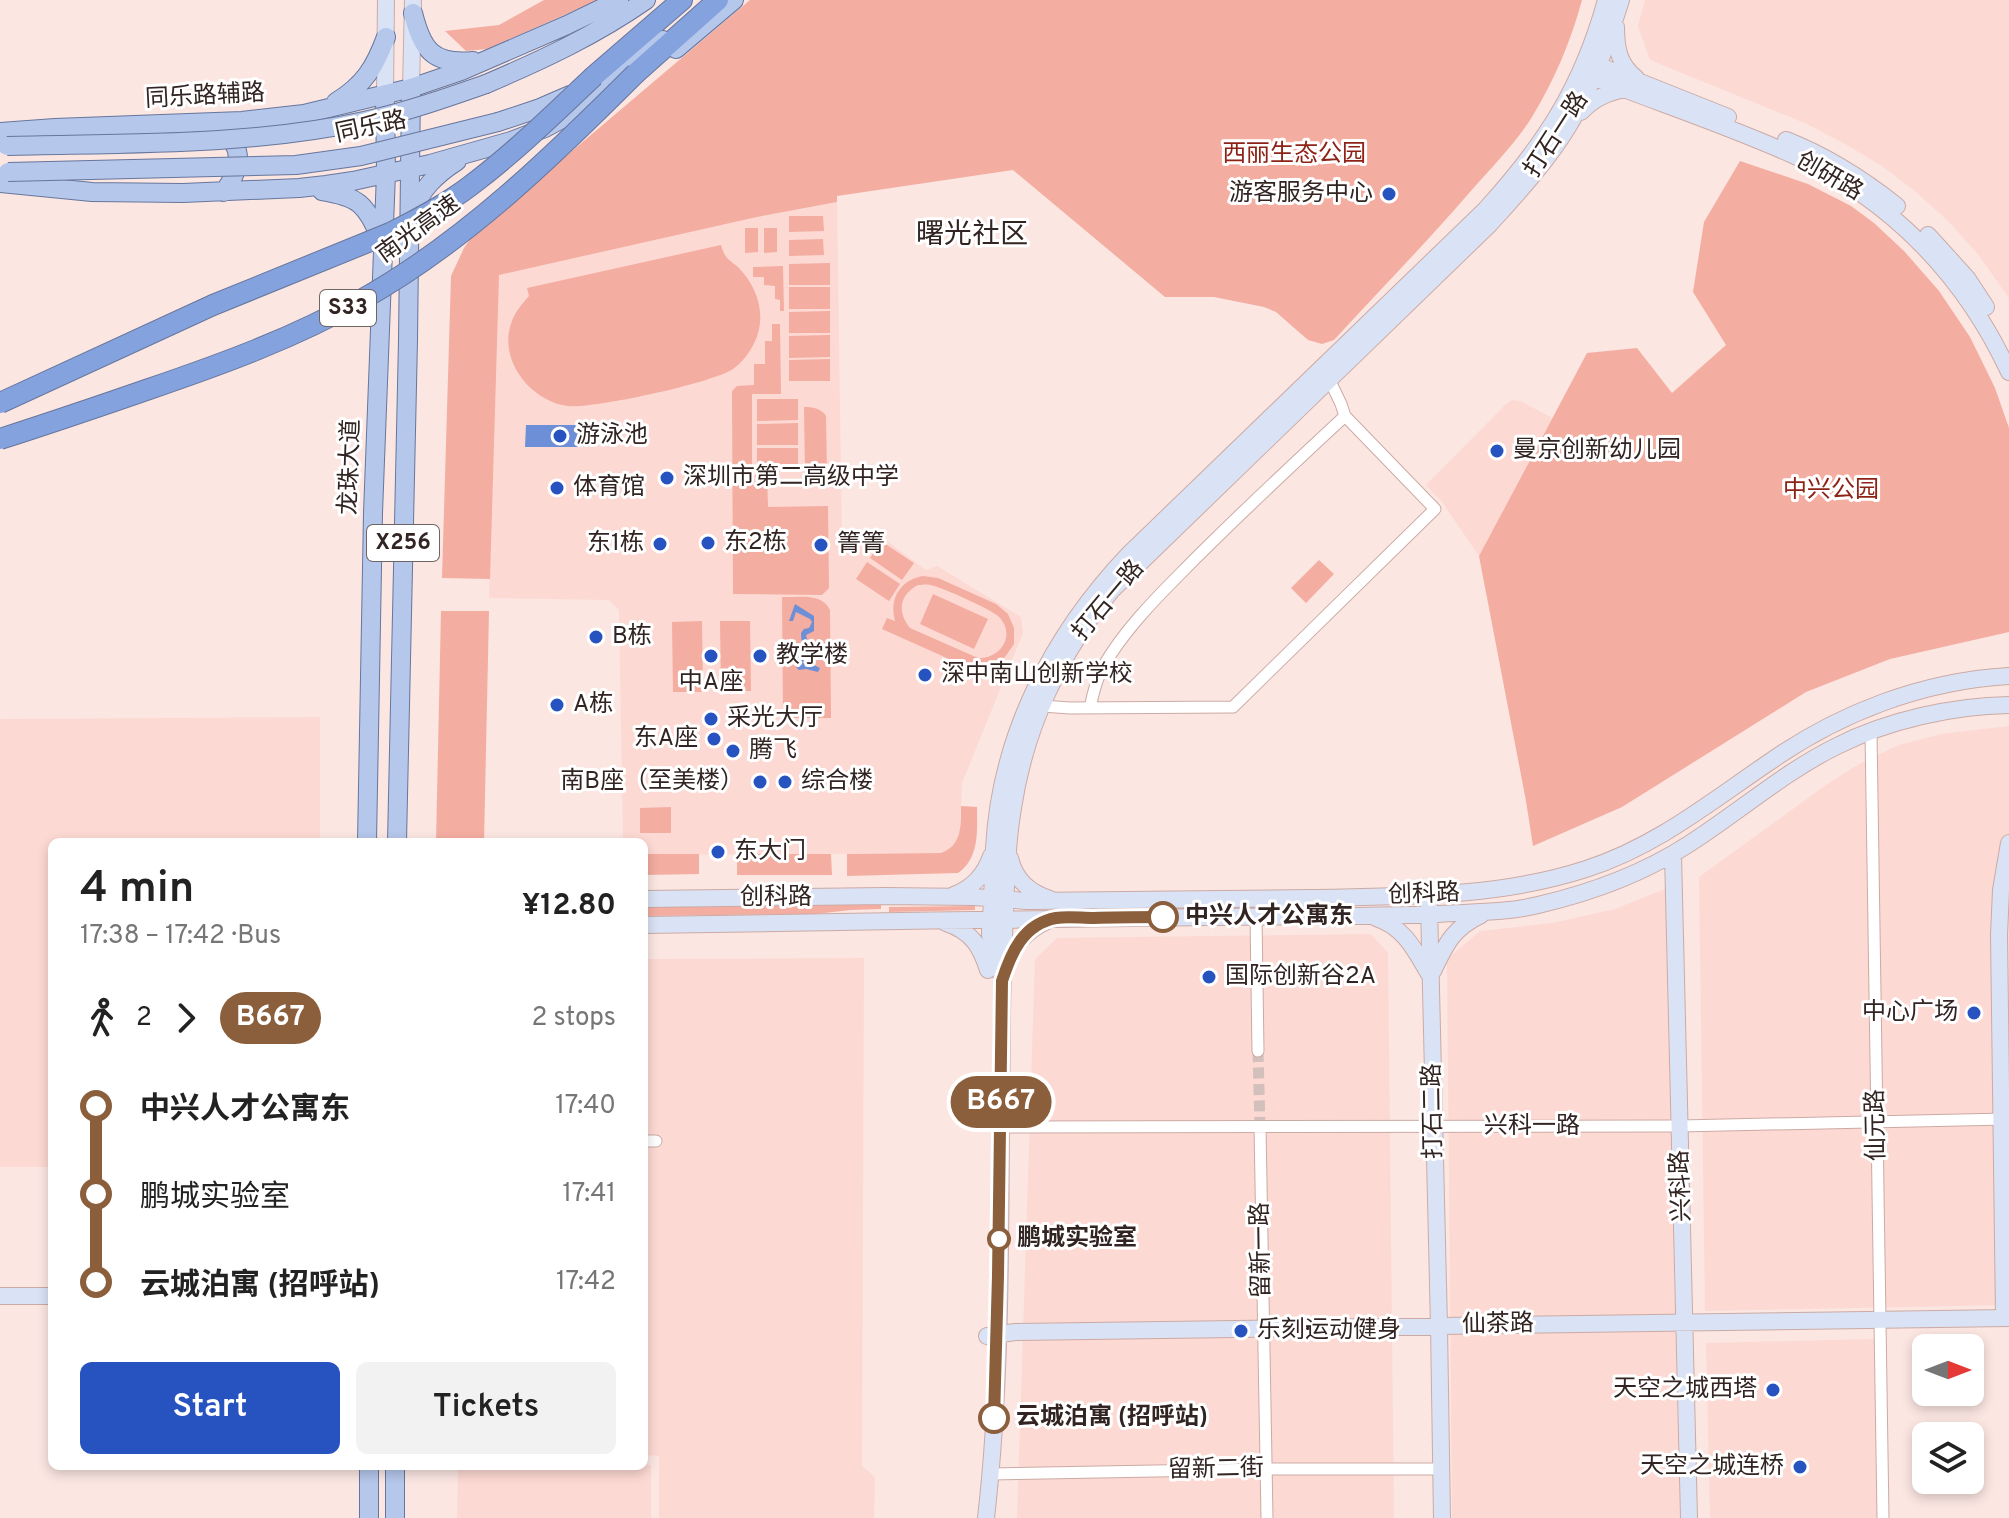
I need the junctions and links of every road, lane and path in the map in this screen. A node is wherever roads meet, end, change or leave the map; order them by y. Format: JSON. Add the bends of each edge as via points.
{"nodes":[{"id":1,"x":386,"y":0,"type":"edge"},
{"id":2,"x":619,"y":0,"type":"edge"},
{"id":3,"x":646,"y":0,"type":"edge"},
{"id":4,"x":682,"y":0,"type":"edge"},
{"id":5,"x":718,"y":0,"type":"edge"},
{"id":6,"x":734,"y":0,"type":"edge"},
{"id":7,"x":1606,"y":0,"type":"edge"},
{"id":8,"x":413,"y":6,"type":"edge"},
{"id":9,"x":1618,"y":8,"type":"edge"},
{"id":10,"x":386,"y":37,"type":"junction"},
{"id":11,"x":495,"y":57,"type":"junction"},
{"id":12,"x":1589,"y":69,"type":"junction"},
{"id":13,"x":1643,"y":84,"type":"junction"},
{"id":14,"x":411,"y":88,"type":"junction"},
{"id":15,"x":1625,"y":89,"type":"junction"},
{"id":16,"x":385,"y":94,"type":"junction"},
{"id":17,"x":304,"y":114,"type":"junction"},
{"id":18,"x":216,"y":122,"type":"junction"},
{"id":19,"x":1567,"y":128,"type":"junction"},
{"id":20,"x":2,"y":142,"type":"edge"},
{"id":21,"x":470,"y":153,"type":"junction"},
{"id":22,"x":410,"y":168,"type":"junction"},
{"id":23,"x":386,"y":173,"type":"junction"},
{"id":24,"x":3,"y":176,"type":"edge"},
{"id":25,"x":299,"y":188,"type":"junction"},
{"id":26,"x":224,"y":192,"type":"junction"},
{"id":27,"x":409,"y":243,"type":"junction"},
{"id":28,"x":384,"y":246,"type":"junction"},
{"id":29,"x":2009,"y":347,"type":"edge"},
{"id":30,"x":2009,"y":372,"type":"edge"},
{"id":31,"x":1330,"y":381,"type":"junction"},
{"id":32,"x":0,"y":403,"type":"edge"},
{"id":33,"x":1345,"y":416,"type":"junction"},
{"id":34,"x":0,"y":439,"type":"edge"},
{"id":35,"x":2009,"y":676,"type":"edge"},
{"id":36,"x":1042,"y":706,"type":"junction"},
{"id":37,"x":2005,"y":707,"type":"edge"},
{"id":38,"x":1090,"y":708,"type":"junction"},
{"id":39,"x":1871,"y":732,"type":"junction"},
{"id":40,"x":367,"y":838,"type":"edge"},
{"id":41,"x":397,"y":838,"type":"edge"},
{"id":42,"x":2009,"y":843,"type":"edge"},
{"id":43,"x":1001,"y":844,"type":"junction"},
{"id":44,"x":1673,"y":854,"type":"junction"},
{"id":45,"x":1429,"y":895,"type":"junction"},
{"id":46,"x":885,"y":896,"type":"junction"},
{"id":47,"x":948,"y":897,"type":"junction"},
{"id":48,"x":648,"y":899,"type":"edge"},
{"id":49,"x":999,"y":900,"type":"junction"},
{"id":50,"x":1058,"y":909,"type":"junction"},
{"id":51,"x":1488,"y":911,"type":"junction"},
{"id":52,"x":1429,"y":914,"type":"junction"},
{"id":53,"x":1256,"y":916,"type":"junction"},
{"id":54,"x":1370,"y":916,"type":"junction"},
{"id":55,"x":998,"y":919,"type":"junction"},
{"id":56,"x":936,"y":921,"type":"junction"},
{"id":57,"x":886,"y":922,"type":"junction"},
{"id":58,"x":648,"y":925,"type":"edge"},
{"id":59,"x":993,"y":957,"type":"junction"},
{"id":60,"x":1431,"y":976,"type":"junction"},
{"id":61,"x":1002,"y":981,"type":"junction"},
{"id":62,"x":1258,"y":1051,"type":"tunnel mouth"},
{"id":63,"x":991,"y":1087,"type":"junction"},
{"id":64,"x":2005,"y":1119,"type":"edge"},
{"id":65,"x":1877,"y":1122,"type":"junction"},
{"id":66,"x":1680,"y":1126,"type":"junction"},
{"id":67,"x":1001,"y":1127,"type":"junction"},
{"id":68,"x":1260,"y":1127,"type":"junction"},
{"id":69,"x":1434,"y":1127,"type":"junction"},
{"id":70,"x":0,"y":1296,"type":"edge"},
{"id":71,"x":48,"y":1296,"type":"edge"},
{"id":72,"x":2006,"y":1318,"type":"edge"},
{"id":73,"x":1880,"y":1321,"type":"junction"},
{"id":74,"x":1685,"y":1322,"type":"junction"},
{"id":75,"x":1439,"y":1326,"type":"junction"},
{"id":76,"x":1264,"y":1330,"type":"junction"},
{"id":77,"x":992,"y":1335,"type":"junction"},
{"id":78,"x":1266,"y":1469,"type":"junction"},
{"id":79,"x":1441,"y":1469,"type":"junction"},
{"id":80,"x":369,"y":1470,"type":"edge"},
{"id":81,"x":395,"y":1470,"type":"edge"},
{"id":82,"x":991,"y":1474,"type":"junction"},
{"id":83,"x":368,"y":1514,"type":"edge"},
{"id":84,"x":395,"y":1518,"type":"edge"},
{"id":85,"x":978,"y":1518,"type":"edge"},
{"id":86,"x":986,"y":1518,"type":"edge"},
{"id":87,"x":1267,"y":1518,"type":"edge"},
{"id":88,"x":1442,"y":1518,"type":"edge"},
{"id":89,"x":1689,"y":1518,"type":"edge"},
{"id":90,"x":1883,"y":1518,"type":"edge"}],
"edges":[{"from":1,"to":10,"type":"main road"},
{"from":2,"to":11,"type":"main road","name":"同乐路辅路"},
{"from":3,"to":20,"type":"main road","name":"同乐路","bridge":true,"via":[[582,40],[486,84],[331,128],[216,140]]},
{"from":4,"to":32,"type":"highway","name":"南光高速","number":"S33","bridge":true,"via":[[517,148],[446,203],[390,233],[213,305]]},
{"from":5,"to":24,"type":"main road","name":"同乐路","bridge":true,"via":[[663,40],[555,102],[361,156],[296,165]]},
{"from":5,"to":34,"type":"highway","name":"南光高速","number":"S33","bridge":true,"via":[[486,213],[385,286],[248,354]]},
{"from":6,"to":21,"type":"main road","via":[[646,71],[588,106],[534,132]]},
{"from":7,"to":12,"type":"main road","name":"打石一路"},
{"from":8,"to":11,"type":"main road","via":[[421,41],[436,57],[459,62]]},
{"from":8,"to":14,"type":"main road"},
{"from":9,"to":12,"type":"main road","name":"打石一路"},
{"from":9,"to":13,"type":"main road","via":[[1616,42],[1622,62]]},
{"from":10,"to":16,"type":"main road"},
{"from":10,"to":17,"type":"main road","via":[[372,69],[353,91]]},
{"from":11,"to":14,"type":"main road","name":"同乐路辅路"},
{"from":12,"to":13,"type":"main road","name":"创研路"},
{"from":12,"to":15,"type":"main road","name":"创研路"},
{"from":12,"to":19,"type":"main road","name":"打石一路"},
{"from":12,"to":43,"type":"main road","name":"打石一路","via":[[1520,171],[1485,210],[1099,587],[1055,650],[1029,701],[1000,797]]},
{"from":13,"to":29,"type":"main road","name":"创研路","via":[[1801,146],[1881,193],[1967,278]]},
{"from":14,"to":16,"type":"main road","name":"同乐路辅路"},
{"from":14,"to":22,"type":"main road","number":"X256"},
{"from":15,"to":19,"type":"main road","via":[[1595,99]]},
{"from":15,"to":30,"type":"main road","name":"创研路","via":[[1796,156],[1881,207],[1948,273]]},
{"from":16,"to":17,"type":"main road","name":"同乐路辅路"},
{"from":16,"to":23,"type":"main road","name":"龙珠大道","number":"X256"},
{"from":17,"to":18,"type":"main road","name":"同乐路辅路"},
{"from":18,"to":20,"type":"main road","name":"同乐路辅路","via":[[55,128]]},
{"from":18,"to":26,"type":"main road","via":[[238,153],[236,173]]},
{"from":19,"to":31,"type":"main road","name":"打石一路","via":[[1489,225]]},
{"from":21,"to":22,"type":"main road"},
{"from":21,"to":27,"type":"main road","via":[[434,178],[419,196]]},
{"from":22,"to":23,"type":"main road"},
{"from":22,"to":27,"type":"main road","number":"X256"},
{"from":23,"to":25,"type":"main road","number":"X256"},
{"from":23,"to":28,"type":"main road","name":"龙珠大道","number":"X256"},
{"from":24,"to":26,"type":"main road","number":"X256","via":[[92,192]]},
{"from":25,"to":26,"type":"main road","number":"X256"},
{"from":25,"to":28,"type":"main road","number":"X256","via":[[356,200]]},
{"from":27,"to":41,"type":"main road","number":"X256"},
{"from":28,"to":40,"type":"main road","name":"龙珠大道","number":"X256"},
{"from":31,"to":33,"type":"street"},
{"from":31,"to":36,"type":"main road","name":"打石一路","via":[[1112,590],[1060,665]]},
{"from":33,"to":38,"type":"street","via":[[1155,599],[1103,666]]},
{"from":33,"to":38,"type":"street","via":[[1435,509],[1233,707]]},
{"from":35,"to":45,"type":"main road","name":"创科路","via":[[1918,691],[1849,716],[1784,752],[1671,831],[1604,863],[1516,888]]},
{"from":36,"to":38,"type":"street"},
{"from":36,"to":43,"type":"main road","name":"打石一路"},
{"from":37,"to":39,"type":"main road","name":"创科路","via":[[1942,712]]},
{"from":39,"to":44,"type":"main road","name":"创科路","via":[[1813,759]]},
{"from":39,"to":65,"type":"street","name":"仙元路"},
{"from":42,"to":64,"type":"main road","via":[[1999,935]]},
{"from":43,"to":47,"type":"main road","via":[[979,878]]},
{"from":43,"to":49,"type":"main road","name":"打石一路"},
{"from":43,"to":50,"type":"main road","via":[[1022,884]]},
{"from":44,"to":51,"type":"main road","name":"创科路","via":[[1582,893]]},
{"from":44,"to":66,"type":"main road","name":"兴科路"},
{"from":45,"to":50,"type":"main road","name":"创科路"},
{"from":45,"to":52,"type":"main road","name":"打石二路"},
{"from":46,"to":47,"type":"main road","name":"创科路"},
{"from":46,"to":48,"type":"main road","name":"创科路"},
{"from":46,"to":57,"type":"main road"},
{"from":47,"to":49,"type":"main road","name":"创科路"},
{"from":49,"to":50,"type":"main road","name":"创科路"},
{"from":49,"to":55,"type":"main road","name":"打石一路"},
{"from":50,"to":53,"type":"main road","name":"创科路"},
{"from":50,"to":55,"type":"main road","name":"创科路"},
{"from":50,"to":61,"type":"main road","via":[[1014,948]]},
{"from":51,"to":52,"type":"main road","name":"创科路"},
{"from":51,"to":60,"type":"main road","via":[[1453,934]]},
{"from":52,"to":54,"type":"main road","name":"创科路"},
{"from":52,"to":60,"type":"main road","name":"打石二路"},
{"from":53,"to":54,"type":"main road","name":"创科路"},
{"from":53,"to":62,"type":"street"},
{"from":54,"to":60,"type":"main road","via":[[1403,933]]},
{"from":55,"to":56,"type":"main road","name":"创科路"},
{"from":55,"to":59,"type":"main road","name":"打石一路","via":[[990,935]]},
{"from":55,"to":61,"type":"main road","name":"打石一路"},
{"from":56,"to":57,"type":"main road","name":"创科路"},
{"from":56,"to":59,"type":"main road","via":[[973,939],[987,971]]},
{"from":57,"to":58,"type":"main road","name":"创科路"},
{"from":59,"to":63,"type":"main road","name":"打石一路"},
{"from":60,"to":69,"type":"main road","name":"打石二路"},
{"from":61,"to":67,"type":"main road","name":"打石一路"},
{"from":63,"to":67,"type":"street"},
{"from":63,"to":77,"type":"main road","name":"打石一路"},
{"from":64,"to":65,"type":"street","name":"兴科一路"},
{"from":64,"to":72,"type":"main road"},
{"from":65,"to":66,"type":"street","name":"兴科一路"},
{"from":65,"to":73,"type":"street","name":"仙元路"},
{"from":66,"to":69,"type":"street","name":"兴科一路"},
{"from":66,"to":74,"type":"main road","name":"兴科路"},
{"from":67,"to":68,"type":"street","name":"兴科一路"},
{"from":67,"to":77,"type":"main road","name":"打石一路"},
{"from":68,"to":69,"type":"street","name":"兴科一路"},
{"from":68,"to":76,"type":"street","name":"留新一路"},
{"from":69,"to":75,"type":"main road","name":"打石二路"},
{"from":70,"to":71,"type":"main road"},
{"from":72,"to":73,"type":"main road","name":"仙茶路"},
{"from":73,"to":74,"type":"main road","name":"仙茶路"},
{"from":73,"to":90,"type":"street","name":"仙元路"},
{"from":74,"to":75,"type":"main road","name":"仙茶路"},
{"from":74,"to":89,"type":"main road","name":"兴科路"},
{"from":75,"to":76,"type":"main road","name":"仙茶路"},
{"from":75,"to":79,"type":"main road","name":"打石二路"},
{"from":76,"to":77,"type":"main road","name":"仙茶路"},
{"from":76,"to":78,"type":"street","name":"留新一路"},
{"from":77,"to":82,"type":"main road","name":"打石一路"},
{"from":77,"to":85,"type":"main road","name":"打石一路"},
{"from":78,"to":79,"type":"street","name":"留新二街"},
{"from":78,"to":82,"type":"street","name":"留新二街"},
{"from":78,"to":87,"type":"street","name":"留新一路"},
{"from":79,"to":88,"type":"main road","name":"打石二路"},
{"from":80,"to":83,"type":"main road"},
{"from":81,"to":84,"type":"main road"},
{"from":82,"to":86,"type":"main road","name":"打石一路"}]}
